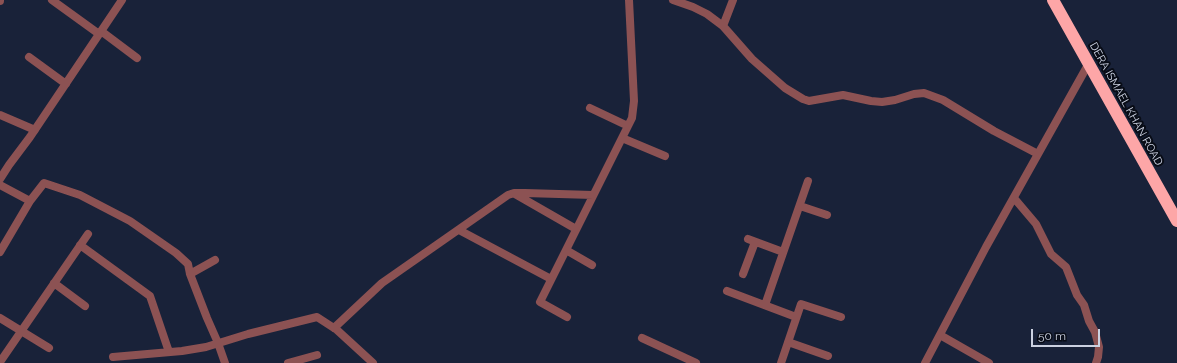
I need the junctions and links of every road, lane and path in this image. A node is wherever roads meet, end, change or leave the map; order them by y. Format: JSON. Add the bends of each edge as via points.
{"nodes":[{"id":1,"x":122,"y":0,"type":"edge"},
{"id":2,"x":629,"y":0,"type":"edge"},
{"id":3,"x":673,"y":0,"type":"edge"},
{"id":4,"x":733,"y":0,"type":"edge"},
{"id":5,"x":1053,"y":0,"type":"edge"},
{"id":6,"x":55,"y":1,"type":"edge"},
{"id":7,"x":723,"y":26,"type":"junction"},
{"id":8,"x":100,"y":33,"type":"junction"},
{"id":9,"x":29,"y":57,"type":"dead end"},
{"id":10,"x":137,"y":58,"type":"dead end"},
{"id":11,"x":1089,"y":63,"type":"junction"},
{"id":12,"x":66,"y":84,"type":"junction"},
{"id":13,"x":590,"y":108,"type":"dead end"},
{"id":14,"x":0,"y":115,"type":"edge"},
{"id":15,"x":628,"y":126,"type":"junction"},
{"id":16,"x":35,"y":130,"type":"junction"},
{"id":17,"x":622,"y":138,"type":"junction"},
{"id":18,"x":1038,"y":154,"type":"junction"},
{"id":19,"x":665,"y":156,"type":"dead end"},
{"id":20,"x":0,"y":180,"type":"edge"},
{"id":21,"x":808,"y":181,"type":"dead end"},
{"id":22,"x":0,"y":185,"type":"edge"},
{"id":23,"x":514,"y":193,"type":"junction"},
{"id":24,"x":593,"y":196,"type":"junction"},
{"id":25,"x":1014,"y":198,"type":"junction"},
{"id":26,"x":30,"y":201,"type":"junction"},
{"id":27,"x":800,"y":206,"type":"junction"},
{"id":28,"x":827,"y":215,"type":"dead end"},
{"id":29,"x":1177,"y":221,"type":"edge"},
{"id":30,"x":576,"y":229,"type":"junction"},
{"id":31,"x":459,"y":230,"type":"junction"},
{"id":32,"x":88,"y":234,"type":"dead end"},
{"id":33,"x":80,"y":245,"type":"junction"},
{"id":34,"x":0,"y":250,"type":"edge"},
{"id":35,"x":566,"y":250,"type":"junction"},
{"id":36,"x":783,"y":252,"type":"junction"},
{"id":37,"x":215,"y":260,"type":"dead end"},
{"id":38,"x":592,"y":264,"type":"dead end"},
{"id":39,"x":190,"y":274,"type":"junction"},
{"id":40,"x":743,"y":274,"type":"dead end"},
{"id":41,"x":551,"y":278,"type":"junction"},
{"id":42,"x":54,"y":282,"type":"junction"},
{"id":43,"x":727,"y":291,"type":"dead end"},
{"id":44,"x":765,"y":305,"type":"junction"},
{"id":45,"x":85,"y":306,"type":"dead end"},
{"id":46,"x":567,"y":317,"type":"dead end"},
{"id":47,"x":796,"y":317,"type":"junction"},
{"id":48,"x":841,"y":317,"type":"dead end"},
{"id":49,"x":0,"y":318,"type":"edge"},
{"id":50,"x":334,"y":328,"type":"junction"},
{"id":51,"x":21,"y":331,"type":"junction"},
{"id":52,"x":940,"y":335,"type":"junction"},
{"id":53,"x":642,"y":338,"type":"dead end"},
{"id":54,"x":788,"y":342,"type":"junction"},
{"id":55,"x":218,"y":343,"type":"junction"},
{"id":56,"x":49,"y":348,"type":"dead end"},
{"id":57,"x":169,"y":352,"type":"junction"},
{"id":58,"x":317,"y":355,"type":"dead end"},
{"id":59,"x":828,"y":356,"type":"dead end"},
{"id":60,"x":113,"y":357,"type":"dead end"},
{"id":61,"x":685,"y":361,"type":"edge"},
{"id":62,"x":0,"y":362,"type":"edge"},
{"id":63,"x":224,"y":363,"type":"edge"},
{"id":64,"x":288,"y":363,"type":"edge"},
{"id":65,"x":373,"y":363,"type":"edge"},
{"id":66,"x":696,"y":363,"type":"edge"},
{"id":67,"x":781,"y":363,"type":"edge"},
{"id":68,"x":925,"y":363,"type":"edge"},
{"id":69,"x":989,"y":363,"type":"edge"},
{"id":70,"x":1096,"y":363,"type":"edge"}],
"edges":[{"from":1,"to":8,"type":"street"},
{"from":2,"to":15,"type":"street","via":[[634,101],[632,118]]},
{"from":3,"to":7,"type":"street","via":[[707,14]]},
{"from":4,"to":7,"type":"street"},
{"from":5,"to":11,"type":"highway","name":"DERA ISMAEL KHAN ROAD"},
{"from":6,"to":8,"type":"street"},
{"from":7,"to":18,"type":"street","via":[[752,59],[785,88],[803,99],[809,101],[843,95],[882,102],[924,93],[942,100]]},
{"from":8,"to":10,"type":"street"},
{"from":8,"to":12,"type":"street"},
{"from":9,"to":12,"type":"street"},
{"from":11,"to":18,"type":"street"},
{"from":11,"to":29,"type":"highway","name":"DERA ISMAEL KHAN ROAD"},
{"from":12,"to":16,"type":"street"},
{"from":13,"to":15,"type":"street"},
{"from":14,"to":16,"type":"street"},
{"from":15,"to":17,"type":"street"},
{"from":16,"to":20,"type":"street","via":[[8,165]]},
{"from":17,"to":19,"type":"street"},
{"from":17,"to":24,"type":"street"},
{"from":18,"to":25,"type":"street"},
{"from":21,"to":27,"type":"street"},
{"from":22,"to":26,"type":"street"},
{"from":23,"to":24,"type":"street"},
{"from":23,"to":30,"type":"street"},
{"from":23,"to":31,"type":"street"},
{"from":24,"to":30,"type":"street"},
{"from":25,"to":52,"type":"street"},
{"from":25,"to":70,"type":"street","via":[[1036,224],[1051,254],[1066,267],[1095,332],[1099,347]]},
{"from":26,"to":34,"type":"street"},
{"from":26,"to":39,"type":"street","via":[[44,183],[80,196],[130,221],[176,253],[188,264]]},
{"from":27,"to":28,"type":"street"},
{"from":27,"to":36,"type":"street"},
{"from":30,"to":35,"type":"street"},
{"from":31,"to":41,"type":"street"},
{"from":31,"to":50,"type":"street","via":[[382,283]]},
{"from":32,"to":33,"type":"street"},
{"from":33,"to":42,"type":"street"},
{"from":33,"to":57,"type":"street","via":[[150,296]]},
{"from":35,"to":38,"type":"street"},
{"from":35,"to":41,"type":"street"},
{"from":36,"to":40,"type":"street","via":[[752,240]]},
{"from":36,"to":44,"type":"street"},
{"from":37,"to":39,"type":"street"},
{"from":39,"to":55,"type":"street"},
{"from":41,"to":46,"type":"street","via":[[540,302]]},
{"from":42,"to":45,"type":"street"},
{"from":42,"to":51,"type":"street"},
{"from":43,"to":44,"type":"street"},
{"from":44,"to":47,"type":"street"},
{"from":47,"to":48,"type":"street","via":[[801,304]]},
{"from":47,"to":54,"type":"street"},
{"from":49,"to":51,"type":"street"},
{"from":50,"to":55,"type":"street","via":[[317,316]]},
{"from":50,"to":65,"type":"street"},
{"from":51,"to":56,"type":"street"},
{"from":51,"to":62,"type":"street"},
{"from":52,"to":68,"type":"street"},
{"from":52,"to":69,"type":"street"},
{"from":53,"to":61,"type":"street"},
{"from":54,"to":59,"type":"street"},
{"from":54,"to":67,"type":"street"},
{"from":55,"to":57,"type":"street"},
{"from":55,"to":63,"type":"street"},
{"from":57,"to":60,"type":"street"},
{"from":58,"to":64,"type":"street"},
{"from":61,"to":66,"type":"street"}]}
